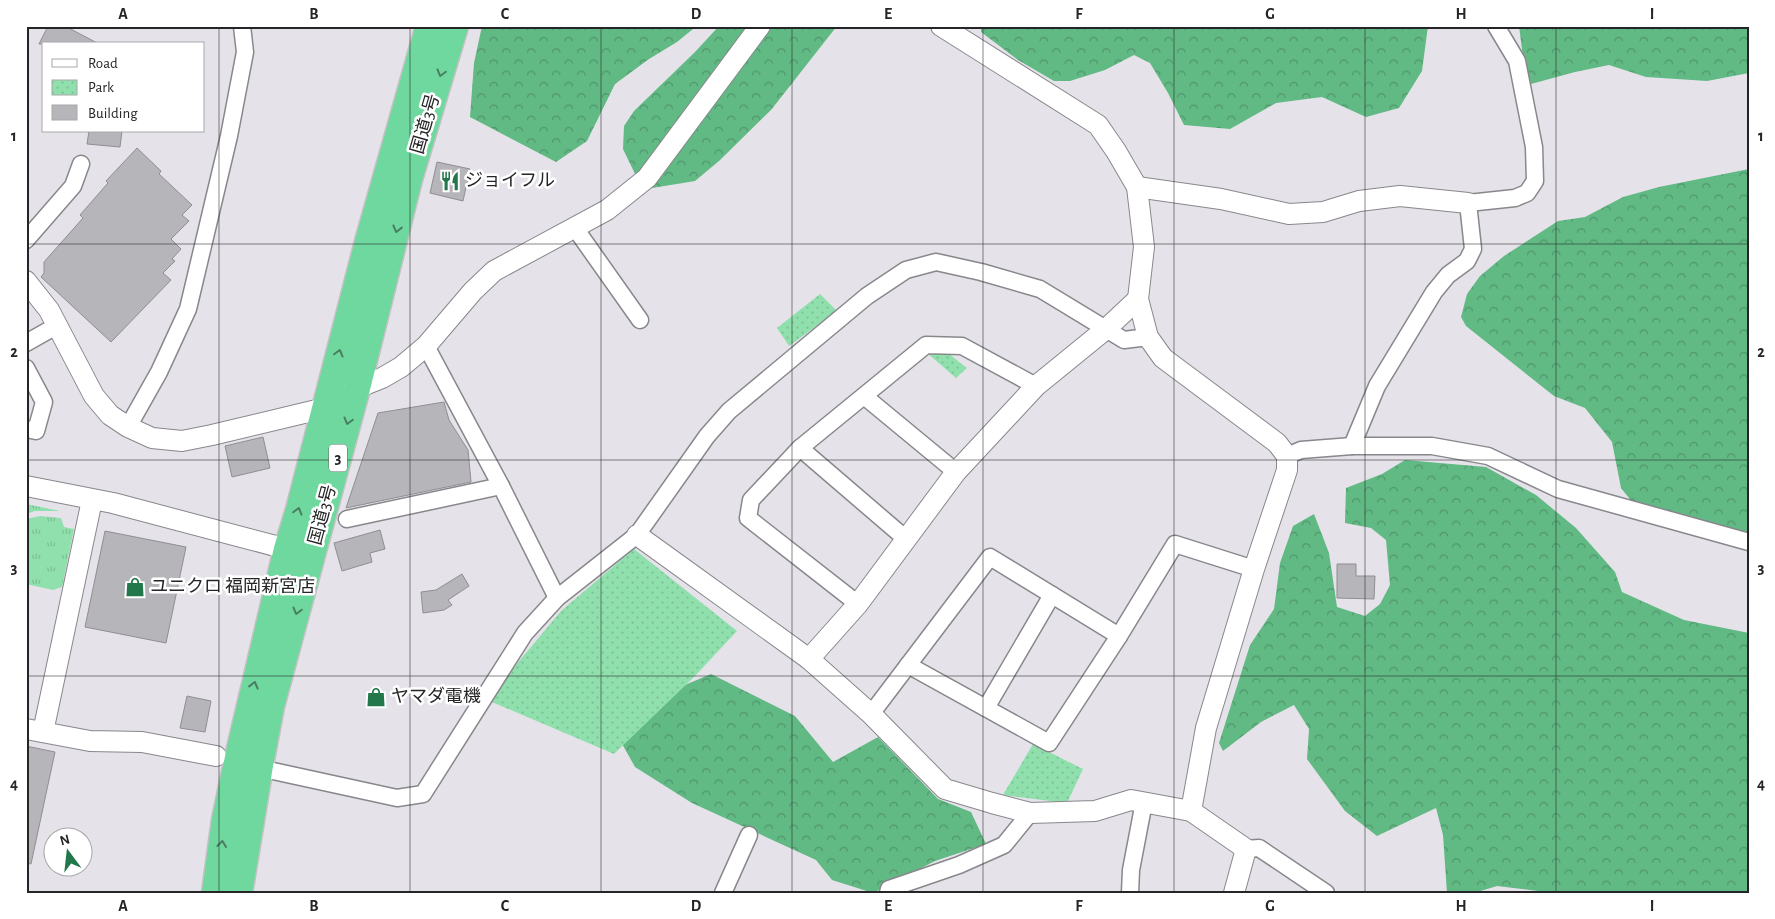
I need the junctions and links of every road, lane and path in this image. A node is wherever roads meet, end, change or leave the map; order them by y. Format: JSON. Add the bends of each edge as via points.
{"nodes":[{"id":1,"x":242,"y":26,"type":"edge"},
{"id":2,"x":429,"y":26,"type":"edge"},
{"id":3,"x":455,"y":26,"type":"edge"},
{"id":4,"x":760,"y":26,"type":"edge"},
{"id":5,"x":941,"y":26,"type":"edge"},
{"id":6,"x":1496,"y":26,"type":"edge"},
{"id":7,"x":81,"y":164,"type":"dead end"},
{"id":8,"x":1136,"y":187,"type":"junction"},
{"id":9,"x":1468,"y":203,"type":"junction"},
{"id":10,"x":574,"y":228,"type":"junction"},
{"id":11,"x":26,"y":240,"type":"edge"},
{"id":12,"x":26,"y":281,"type":"edge"},
{"id":13,"x":1138,"y":299,"type":"junction"},
{"id":14,"x":640,"y":320,"type":"dead end"},
{"id":15,"x":58,"y":325,"type":"junction"},
{"id":16,"x":1106,"y":329,"type":"junction"},
{"id":17,"x":1148,"y":337,"type":"junction"},
{"id":18,"x":26,"y":343,"type":"edge"},
{"id":19,"x":426,"y":346,"type":"junction"},
{"id":20,"x":26,"y":368,"type":"edge"},
{"id":21,"x":1036,"y":386,"type":"junction"},
{"id":22,"x":357,"y":388,"type":"junction"},
{"id":23,"x":864,"y":396,"type":"junction"},
{"id":24,"x":325,"y":408,"type":"junction"},
{"id":25,"x":128,"y":426,"type":"junction"},
{"id":26,"x":26,"y":429,"type":"edge"},
{"id":27,"x":1352,"y":446,"type":"junction"},
{"id":28,"x":800,"y":448,"type":"junction"},
{"id":29,"x":1287,"y":456,"type":"junction"},
{"id":30,"x":956,"y":472,"type":"junction"},
{"id":31,"x":26,"y":486,"type":"edge"},
{"id":32,"x":501,"y":486,"type":"junction"},
{"id":33,"x":92,"y":500,"type":"junction"},
{"id":34,"x":347,"y":519,"type":"dead end"},
{"id":35,"x":637,"y":535,"type":"junction"},
{"id":36,"x":906,"y":539,"type":"junction"},
{"id":37,"x":1749,"y":542,"type":"edge"},
{"id":38,"x":287,"y":549,"type":"junction"},
{"id":39,"x":1254,"y":570,"type":"junction"},
{"id":40,"x":1052,"y":595,"type":"junction"},
{"id":41,"x":557,"y":598,"type":"junction"},
{"id":42,"x":858,"y":604,"type":"junction"},
{"id":43,"x":1119,"y":636,"type":"junction"},
{"id":44,"x":809,"y":659,"type":"junction"},
{"id":45,"x":908,"y":665,"type":"junction"},
{"id":46,"x":986,"y":708,"type":"junction"},
{"id":47,"x":871,"y":714,"type":"junction"},
{"id":48,"x":35,"y":730,"type":"edge"},
{"id":49,"x":216,"y":756,"type":"dead end"},
{"id":50,"x":273,"y":772,"type":"dead end"},
{"id":51,"x":1144,"y":802,"type":"junction"},
{"id":52,"x":1191,"y":811,"type":"junction"},
{"id":53,"x":1030,"y":812,"type":"junction"},
{"id":54,"x":749,"y":835,"type":"dead end"},
{"id":55,"x":1246,"y":849,"type":"junction"},
{"id":56,"x":215,"y":893,"type":"edge"},
{"id":57,"x":239,"y":893,"type":"edge"},
{"id":58,"x":723,"y":893,"type":"edge"},
{"id":59,"x":888,"y":893,"type":"edge"},
{"id":60,"x":1130,"y":893,"type":"edge"},
{"id":61,"x":1234,"y":893,"type":"edge"},
{"id":62,"x":1326,"y":893,"type":"edge"}],
"edges":[{"from":1,"to":25,"type":"street","via":[[244,52],[229,136],[188,310],[159,372]]},
{"from":24,"to":2,"type":"highway","name":"国道3号","number":"3","one_way":true},
{"from":3,"to":22,"type":"highway","name":"国道3号","number":"3","one_way":true,"via":[[409,179]]},
{"from":4,"to":10,"type":"street","via":[[646,178],[607,210]]},
{"from":5,"to":8,"type":"street","via":[[1098,125]]},
{"from":6,"to":9,"type":"street","via":[[1517,61],[1534,148],[1535,181],[1526,193],[1515,198]]},
{"from":7,"to":11,"type":"street","via":[[73,186]]},
{"from":8,"to":9,"type":"street","via":[[1221,199],[1289,214],[1323,212],[1359,201],[1400,196]]},
{"from":8,"to":13,"type":"street","via":[[1144,247]]},
{"from":9,"to":27,"type":"street","via":[[1473,249],[1467,261],[1448,275],[1434,292],[1377,386]]},
{"from":10,"to":14,"type":"street"},
{"from":10,"to":19,"type":"street","via":[[494,272],[473,291]]},
{"from":12,"to":15,"type":"street"},
{"from":13,"to":16,"type":"street"},
{"from":13,"to":17,"type":"street"},
{"from":15,"to":18,"type":"street"},
{"from":15,"to":25,"type":"street","via":[[94,396],[110,416]]},
{"from":16,"to":17,"type":"street","via":[[1124,340]]},
{"from":16,"to":21,"type":"street"},
{"from":16,"to":35,"type":"street","via":[[1040,290],[1006,279],[936,262],[906,270],[867,296],[729,411]]},
{"from":17,"to":29,"type":"street","via":[[1163,358],[1277,443]]},
{"from":19,"to":22,"type":"street","via":[[401,367]]},
{"from":19,"to":32,"type":"street"},
{"from":20,"to":26,"type":"street","via":[[44,402],[36,431]]},
{"from":21,"to":23,"type":"street","via":[[962,346],[926,345]]},
{"from":21,"to":30,"type":"street"},
{"from":22,"to":24,"type":"street"},
{"from":22,"to":57,"type":"highway","name":"国道3号","number":"3","one_way":true,"via":[[272,706]]},
{"from":23,"to":28,"type":"street"},
{"from":23,"to":30,"type":"street"},
{"from":24,"to":25,"type":"street","via":[[182,441],[152,438]]},
{"from":38,"to":24,"type":"highway","name":"国道3号","number":"3","one_way":true},
{"from":27,"to":29,"type":"street","via":[[1301,450]]},
{"from":27,"to":37,"type":"street","via":[[1432,446],[1488,456],[1558,489]]},
{"from":28,"to":36,"type":"street"},
{"from":28,"to":42,"type":"street","via":[[750,500],[748,518]]},
{"from":29,"to":39,"type":"street","via":[[1287,470]]},
{"from":30,"to":36,"type":"street"},
{"from":31,"to":33,"type":"street"},
{"from":32,"to":34,"type":"street"},
{"from":32,"to":41,"type":"street"},
{"from":33,"to":38,"type":"street"},
{"from":33,"to":48,"type":"street"},
{"from":35,"to":41,"type":"street"},
{"from":35,"to":44,"type":"street"},
{"from":36,"to":42,"type":"street"},
{"from":56,"to":38,"type":"highway","name":"国道3号","number":"3","one_way":true,"via":[[239,753]]},
{"from":39,"to":43,"type":"street","via":[[1175,544]]},
{"from":39,"to":52,"type":"street","via":[[1206,728]]},
{"from":40,"to":43,"type":"street"},
{"from":40,"to":45,"type":"street","via":[[990,557]]},
{"from":40,"to":46,"type":"street"},
{"from":41,"to":50,"type":"street","via":[[525,633],[423,794],[397,798]]},
{"from":42,"to":44,"type":"street"},
{"from":43,"to":46,"type":"street","via":[[1049,743]]},
{"from":44,"to":47,"type":"street"},
{"from":45,"to":46,"type":"street"},
{"from":45,"to":47,"type":"street"},
{"from":47,"to":53,"type":"street","via":[[945,789]]},
{"from":48,"to":49,"type":"street","via":[[90,740],[142,742]]},
{"from":51,"to":52,"type":"street"},
{"from":51,"to":53,"type":"street","via":[[1131,800],[1095,811]]},
{"from":51,"to":60,"type":"street","via":[[1131,870]]},
{"from":52,"to":55,"type":"street"},
{"from":53,"to":59,"type":"street","via":[[1004,845],[959,866],[888,889]]},
{"from":54,"to":58,"type":"street"},
{"from":55,"to":61,"type":"street"},
{"from":55,"to":62,"type":"street","via":[[1259,848]]}]}
